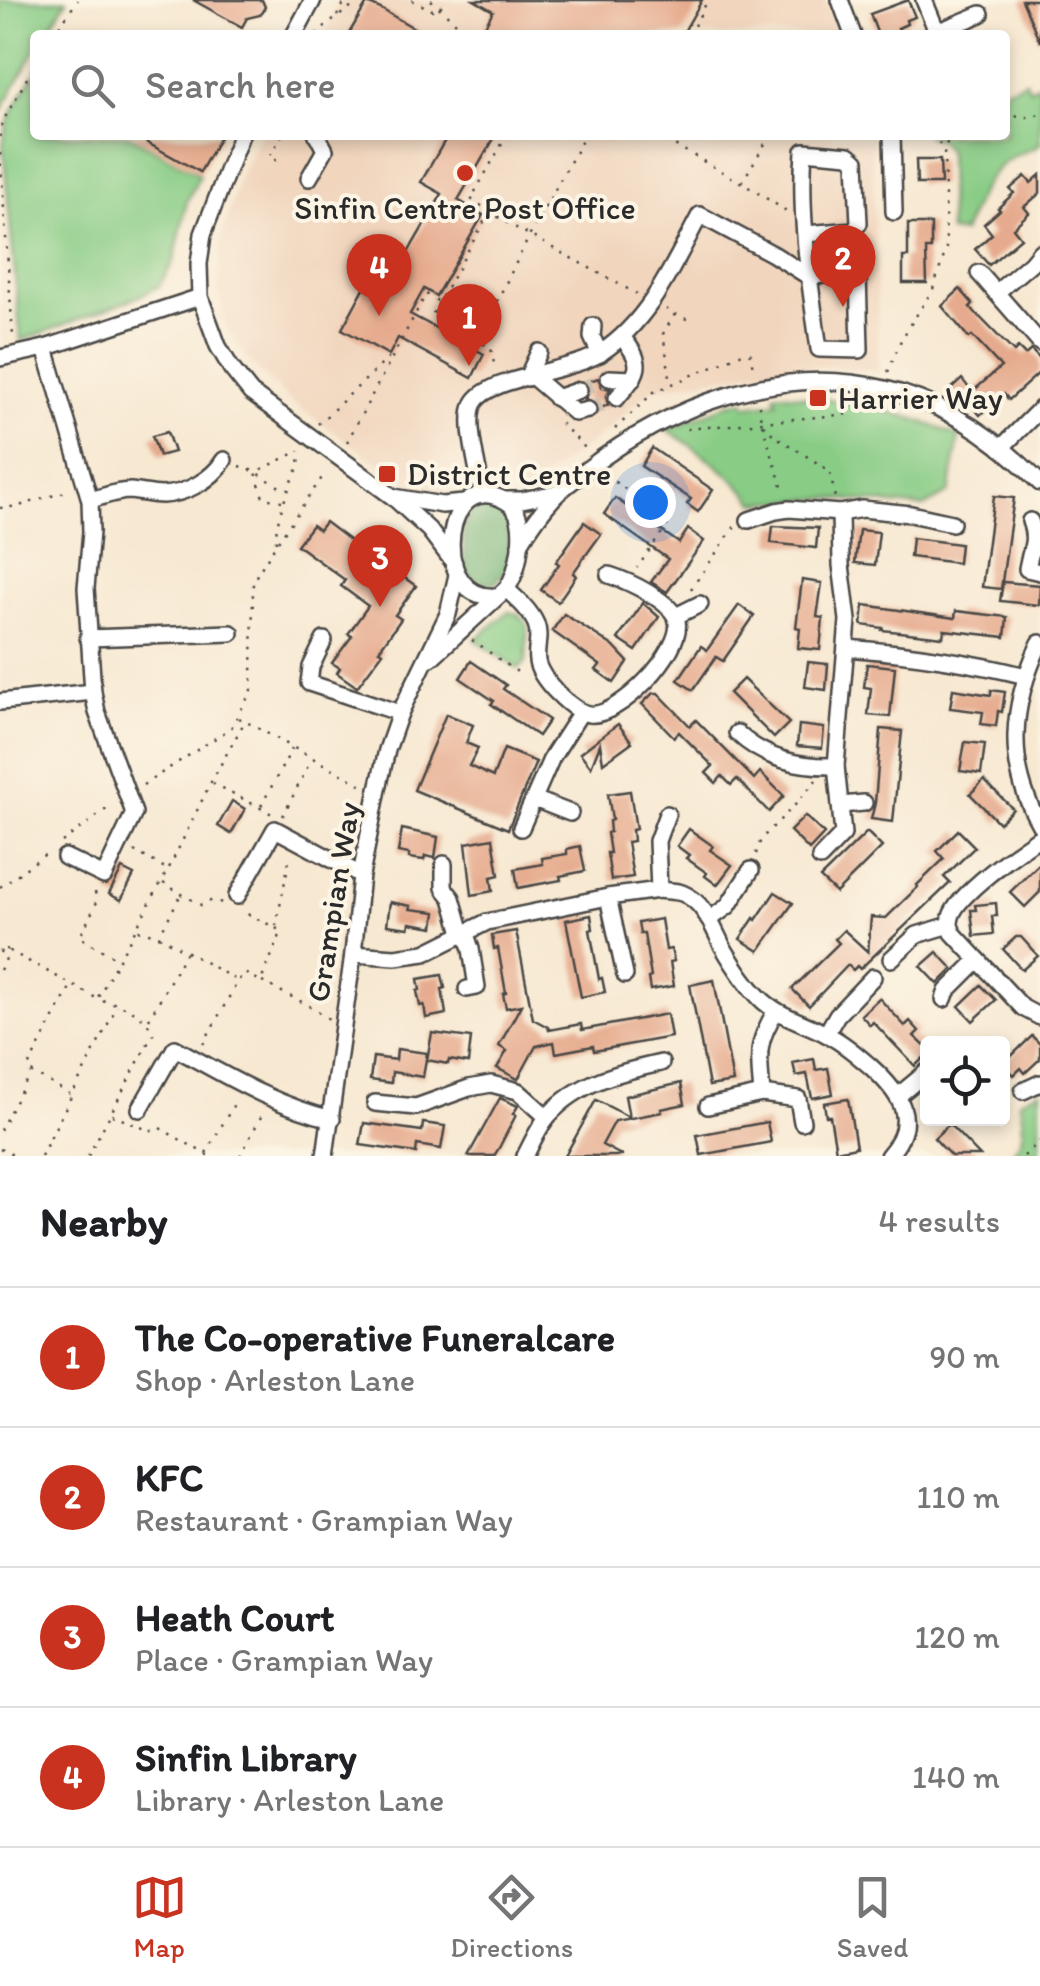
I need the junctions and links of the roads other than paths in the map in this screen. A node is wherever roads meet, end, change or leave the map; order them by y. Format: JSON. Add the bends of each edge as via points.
{"nodes":[{"id":1,"x":312,"y":0,"type":"edge"},
{"id":2,"x":924,"y":0,"type":"edge"},
{"id":3,"x":844,"y":1,"type":"edge"},
{"id":4,"x":982,"y":14,"type":"dead end"},
{"id":5,"x":297,"y":30,"type":"edge"},
{"id":6,"x":852,"y":30,"type":"edge"},
{"id":7,"x":239,"y":140,"type":"edge"},
{"id":8,"x":319,"y":140,"type":"edge"},
{"id":9,"x":892,"y":140,"type":"edge"},
{"id":10,"x":309,"y":178,"type":"dead end"},
{"id":11,"x":894,"y":212,"type":"dead end"},
{"id":12,"x":806,"y":234,"type":"junction"},
{"id":13,"x":1040,"y":252,"type":"edge"},
{"id":14,"x":979,"y":274,"type":"dead end"},
{"id":15,"x":808,"y":276,"type":"junction"},
{"id":16,"x":997,"y":292,"type":"junction"},
{"id":17,"x":200,"y":297,"type":"junction"},
{"id":18,"x":592,"y":326,"type":"dead end"},
{"id":19,"x":622,"y":337,"type":"junction"},
{"id":20,"x":1040,"y":343,"type":"edge"},
{"id":21,"x":45,"y":348,"type":"junction"},
{"id":22,"x":540,"y":352,"type":"dead end"},
{"id":23,"x":600,"y":354,"type":"junction"},
{"id":24,"x":7,"y":356,"type":"edge"},
{"id":25,"x":530,"y":378,"type":"junction"},
{"id":26,"x":613,"y":388,"type":"tunnel mouth"},
{"id":27,"x":583,"y":400,"type":"tunnel mouth"},
{"id":28,"x":1040,"y":409,"type":"edge"},
{"id":29,"x":1001,"y":448,"type":"junction"},
{"id":30,"x":224,"y":460,"type":"road end"},
{"id":31,"x":1040,"y":483,"type":"edge"},
{"id":32,"x":557,"y":492,"type":"junction"},
{"id":33,"x":88,"y":493,"type":"junction"},
{"id":34,"x":482,"y":494,"type":"junction"},
{"id":35,"x":393,"y":497,"type":"junction"},
{"id":36,"x":504,"y":500,"type":"junction"},
{"id":37,"x":464,"y":503,"type":"junction"},
{"id":38,"x":840,"y":513,"type":"junction"},
{"id":39,"x":750,"y":520,"type":"road end"},
{"id":40,"x":1030,"y":520,"type":"dead end"},
{"id":41,"x":952,"y":522,"type":"dead end"},
{"id":42,"x":520,"y":544,"type":"junction"},
{"id":43,"x":456,"y":569,"type":"junction"},
{"id":44,"x":1040,"y":572,"type":"edge"},
{"id":45,"x":609,"y":575,"type":"dead end"},
{"id":46,"x":501,"y":592,"type":"junction"},
{"id":47,"x":700,"y":604,"type":"dead end"},
{"id":48,"x":678,"y":615,"type":"junction"},
{"id":49,"x":231,"y":632,"type":"dead end"},
{"id":50,"x":88,"y":638,"type":"junction"},
{"id":51,"x":324,"y":640,"type":"dead end"},
{"id":52,"x":1040,"y":643,"type":"edge"},
{"id":53,"x":847,"y":648,"type":"junction"},
{"id":54,"x":424,"y":664,"type":"junction"},
{"id":55,"x":1026,"y":676,"type":"junction"},
{"id":56,"x":93,"y":692,"type":"junction"},
{"id":57,"x":0,"y":702,"type":"edge"},
{"id":58,"x":581,"y":712,"type":"junction"},
{"id":59,"x":400,"y":713,"type":"junction"},
{"id":60,"x":737,"y":733,"type":"dead end"},
{"id":61,"x":832,"y":766,"type":"junction"},
{"id":62,"x":534,"y":799,"type":"junction"},
{"id":63,"x":864,"y":803,"type":"dead end"},
{"id":64,"x":840,"y":805,"type":"junction"},
{"id":65,"x":570,"y":813,"type":"dead end"},
{"id":66,"x":667,"y":814,"type":"dead end"},
{"id":67,"x":1040,"y":825,"type":"edge"},
{"id":68,"x":522,"y":828,"type":"dead end"},
{"id":69,"x":1040,"y":837,"type":"edge"},
{"id":70,"x":65,"y":856,"type":"dead end"},
{"id":71,"x":820,"y":858,"type":"dead end"},
{"id":72,"x":444,"y":864,"type":"dead end"},
{"id":73,"x":751,"y":870,"type":"road end"},
{"id":74,"x":360,"y":874,"type":"junction"},
{"id":75,"x":659,"y":890,"type":"junction"},
{"id":76,"x":237,"y":896,"type":"dead end"},
{"id":77,"x":608,"y":898,"type":"junction"},
{"id":78,"x":709,"y":920,"type":"junction"},
{"id":79,"x":950,"y":925,"type":"junction"},
{"id":80,"x":463,"y":932,"type":"junction"},
{"id":81,"x":352,"y":954,"type":"junction"},
{"id":82,"x":891,"y":959,"type":"dead end"},
{"id":83,"x":978,"y":960,"type":"junction"},
{"id":84,"x":625,"y":975,"type":"dead end"},
{"id":85,"x":873,"y":977,"type":"dead end"},
{"id":86,"x":467,"y":989,"type":"dead end"},
{"id":87,"x":944,"y":999,"type":"dead end"},
{"id":88,"x":776,"y":1011,"type":"junction"},
{"id":89,"x":1040,"y":1017,"type":"edge"},
{"id":90,"x":826,"y":1034,"type":"junction"},
{"id":91,"x":661,"y":1063,"type":"dead end"},
{"id":92,"x":920,"y":1078,"type":"edge"},
{"id":93,"x":1040,"y":1083,"type":"edge"},
{"id":94,"x":1023,"y":1090,"type":"dead end"},
{"id":95,"x":762,"y":1094,"type":"junction"},
{"id":96,"x":900,"y":1096,"type":"junction"},
{"id":97,"x":376,"y":1103,"type":"dead end"},
{"id":98,"x":708,"y":1106,"type":"dead end"},
{"id":99,"x":140,"y":1109,"type":"dead end"},
{"id":100,"x":547,"y":1117,"type":"junction"},
{"id":101,"x":332,"y":1120,"type":"junction"},
{"id":102,"x":802,"y":1122,"type":"dead end"},
{"id":103,"x":893,"y":1154,"type":"edge"},
{"id":104,"x":326,"y":1156,"type":"edge"},
{"id":105,"x":525,"y":1156,"type":"edge"}],
"edges":[{"from":1,"to":5,"type":"street"},
{"from":2,"to":4,"type":"street","via":[[942,30]]},
{"from":3,"to":6,"type":"street"},
{"from":7,"to":17,"type":"street","via":[[203,234]]},
{"from":8,"to":10,"type":"street","via":[[324,150]]},
{"from":9,"to":11,"type":"street"},
{"from":12,"to":12,"type":"street","via":[[804,151],[849,155],[856,160],[858,223],[854,230]]},
{"from":12,"to":15,"type":"street"},
{"from":13,"to":16,"type":"street"},
{"from":14,"to":16,"type":"street"},
{"from":15,"to":15,"type":"street","via":[[858,273],[860,350],[819,349]]},
{"from":15,"to":19,"type":"street","via":[[700,215],[652,302]]},
{"from":16,"to":20,"type":"street"},
{"from":17,"to":21,"type":"street"},
{"from":17,"to":35,"type":"street","via":[[218,346],[251,393]]},
{"from":18,"to":23,"type":"street"},
{"from":19,"to":23,"type":"street"},
{"from":19,"to":26,"type":"street","via":[[638,370]]},
{"from":21,"to":24,"type":"street"},
{"from":21,"to":33,"type":"street"},
{"from":22,"to":25,"type":"street"},
{"from":23,"to":25,"type":"street"},
{"from":25,"to":27,"type":"street","via":[[575,414]]},
{"from":25,"to":34,"type":"street","via":[[498,384],[475,401],[470,414]]},
{"from":28,"to":29,"type":"street"},
{"from":29,"to":31,"type":"street"},
{"from":29,"to":32,"type":"street","via":[[944,410],[884,388],[786,384],[730,394],[670,417]]},
{"from":30,"to":33,"type":"street","via":[[208,479],[182,491]]},
{"from":32,"to":36,"type":"street"},
{"from":32,"to":42,"type":"street"},
{"from":33,"to":50,"type":"street"},
{"from":34,"to":36,"type":"street"},
{"from":34,"to":37,"type":"street"},
{"from":35,"to":37,"type":"street"},
{"from":35,"to":43,"type":"street","via":[[429,530]]},
{"from":36,"to":42,"type":"street","via":[[518,518]]},
{"from":37,"to":43,"type":"street","via":[[455,520]]},
{"from":38,"to":39,"type":"street","via":[[789,509]]},
{"from":38,"to":41,"type":"street","via":[[862,509]]},
{"from":38,"to":53,"type":"street"},
{"from":40,"to":44,"type":"street","via":[[1027,569]]},
{"from":42,"to":46,"type":"street","via":[[513,580]]},
{"from":43,"to":46,"type":"street","via":[[463,585],[480,596]]},
{"from":43,"to":54,"type":"street","name":"Grampian Way","via":[[448,614]]},
{"from":45,"to":48,"type":"street"},
{"from":46,"to":54,"type":"street","name":"Grampian Way"},
{"from":46,"to":58,"type":"street","via":[[530,613],[537,626],[537,665]]},
{"from":47,"to":48,"type":"street"},
{"from":48,"to":58,"type":"street","via":[[677,636],[638,690],[606,712]]},
{"from":49,"to":50,"type":"street"},
{"from":50,"to":56,"type":"street"},
{"from":51,"to":59,"type":"street","via":[[309,683]]},
{"from":52,"to":55,"type":"street"},
{"from":53,"to":55,"type":"street"},
{"from":53,"to":61,"type":"street"},
{"from":54,"to":59,"type":"street","name":"Grampian Way"},
{"from":55,"to":67,"type":"street","via":[[1015,754]]},
{"from":56,"to":57,"type":"street"},
{"from":56,"to":70,"type":"street","via":[[134,814],[104,876]]},
{"from":58,"to":62,"type":"street"},
{"from":59,"to":74,"type":"street","name":"Grampian Way"},
{"from":60,"to":61,"type":"street","via":[[784,762]]},
{"from":61,"to":64,"type":"street"},
{"from":62,"to":65,"type":"street"},
{"from":62,"to":68,"type":"street"},
{"from":63,"to":64,"type":"street"},
{"from":64,"to":71,"type":"street","via":[[843,834]]},
{"from":66,"to":75,"type":"street","via":[[657,841]]},
{"from":69,"to":79,"type":"street","via":[[967,896]]},
{"from":72,"to":80,"type":"street","via":[[444,888]]},
{"from":73,"to":78,"type":"street","via":[[728,906]]},
{"from":74,"to":76,"type":"street","via":[[279,823]]},
{"from":74,"to":81,"type":"street","name":"Grampian Way"},
{"from":75,"to":77,"type":"street"},
{"from":75,"to":78,"type":"street","via":[[694,900]]},
{"from":77,"to":80,"type":"street"},
{"from":77,"to":84,"type":"street"},
{"from":78,"to":88,"type":"street","via":[[735,967]]},
{"from":79,"to":82,"type":"street","via":[[917,934]]},
{"from":79,"to":83,"type":"street"},
{"from":80,"to":81,"type":"street","via":[[425,954]]},
{"from":80,"to":86,"type":"street","via":[[477,987]]},
{"from":81,"to":101,"type":"street","name":"Grampian Way"},
{"from":83,"to":87,"type":"street"},
{"from":83,"to":89,"type":"street"},
{"from":85,"to":90,"type":"street"},
{"from":88,"to":90,"type":"street"},
{"from":88,"to":95,"type":"street","via":[[759,1050]]},
{"from":90,"to":96,"type":"street"},
{"from":91,"to":100,"type":"street","via":[[585,1086]]},
{"from":92,"to":96,"type":"street"},
{"from":93,"to":94,"type":"street"},
{"from":95,"to":98,"type":"street"},
{"from":95,"to":102,"type":"street","via":[[798,1099]]},
{"from":96,"to":103,"type":"street","via":[[904,1125]]},
{"from":97,"to":100,"type":"street","via":[[426,1106],[490,1084],[518,1091]]},
{"from":99,"to":101,"type":"street","via":[[178,1041],[196,1059],[271,1098]]},
{"from":100,"to":105,"type":"street"},
{"from":101,"to":104,"type":"street","name":"Grampian Way"}]}
